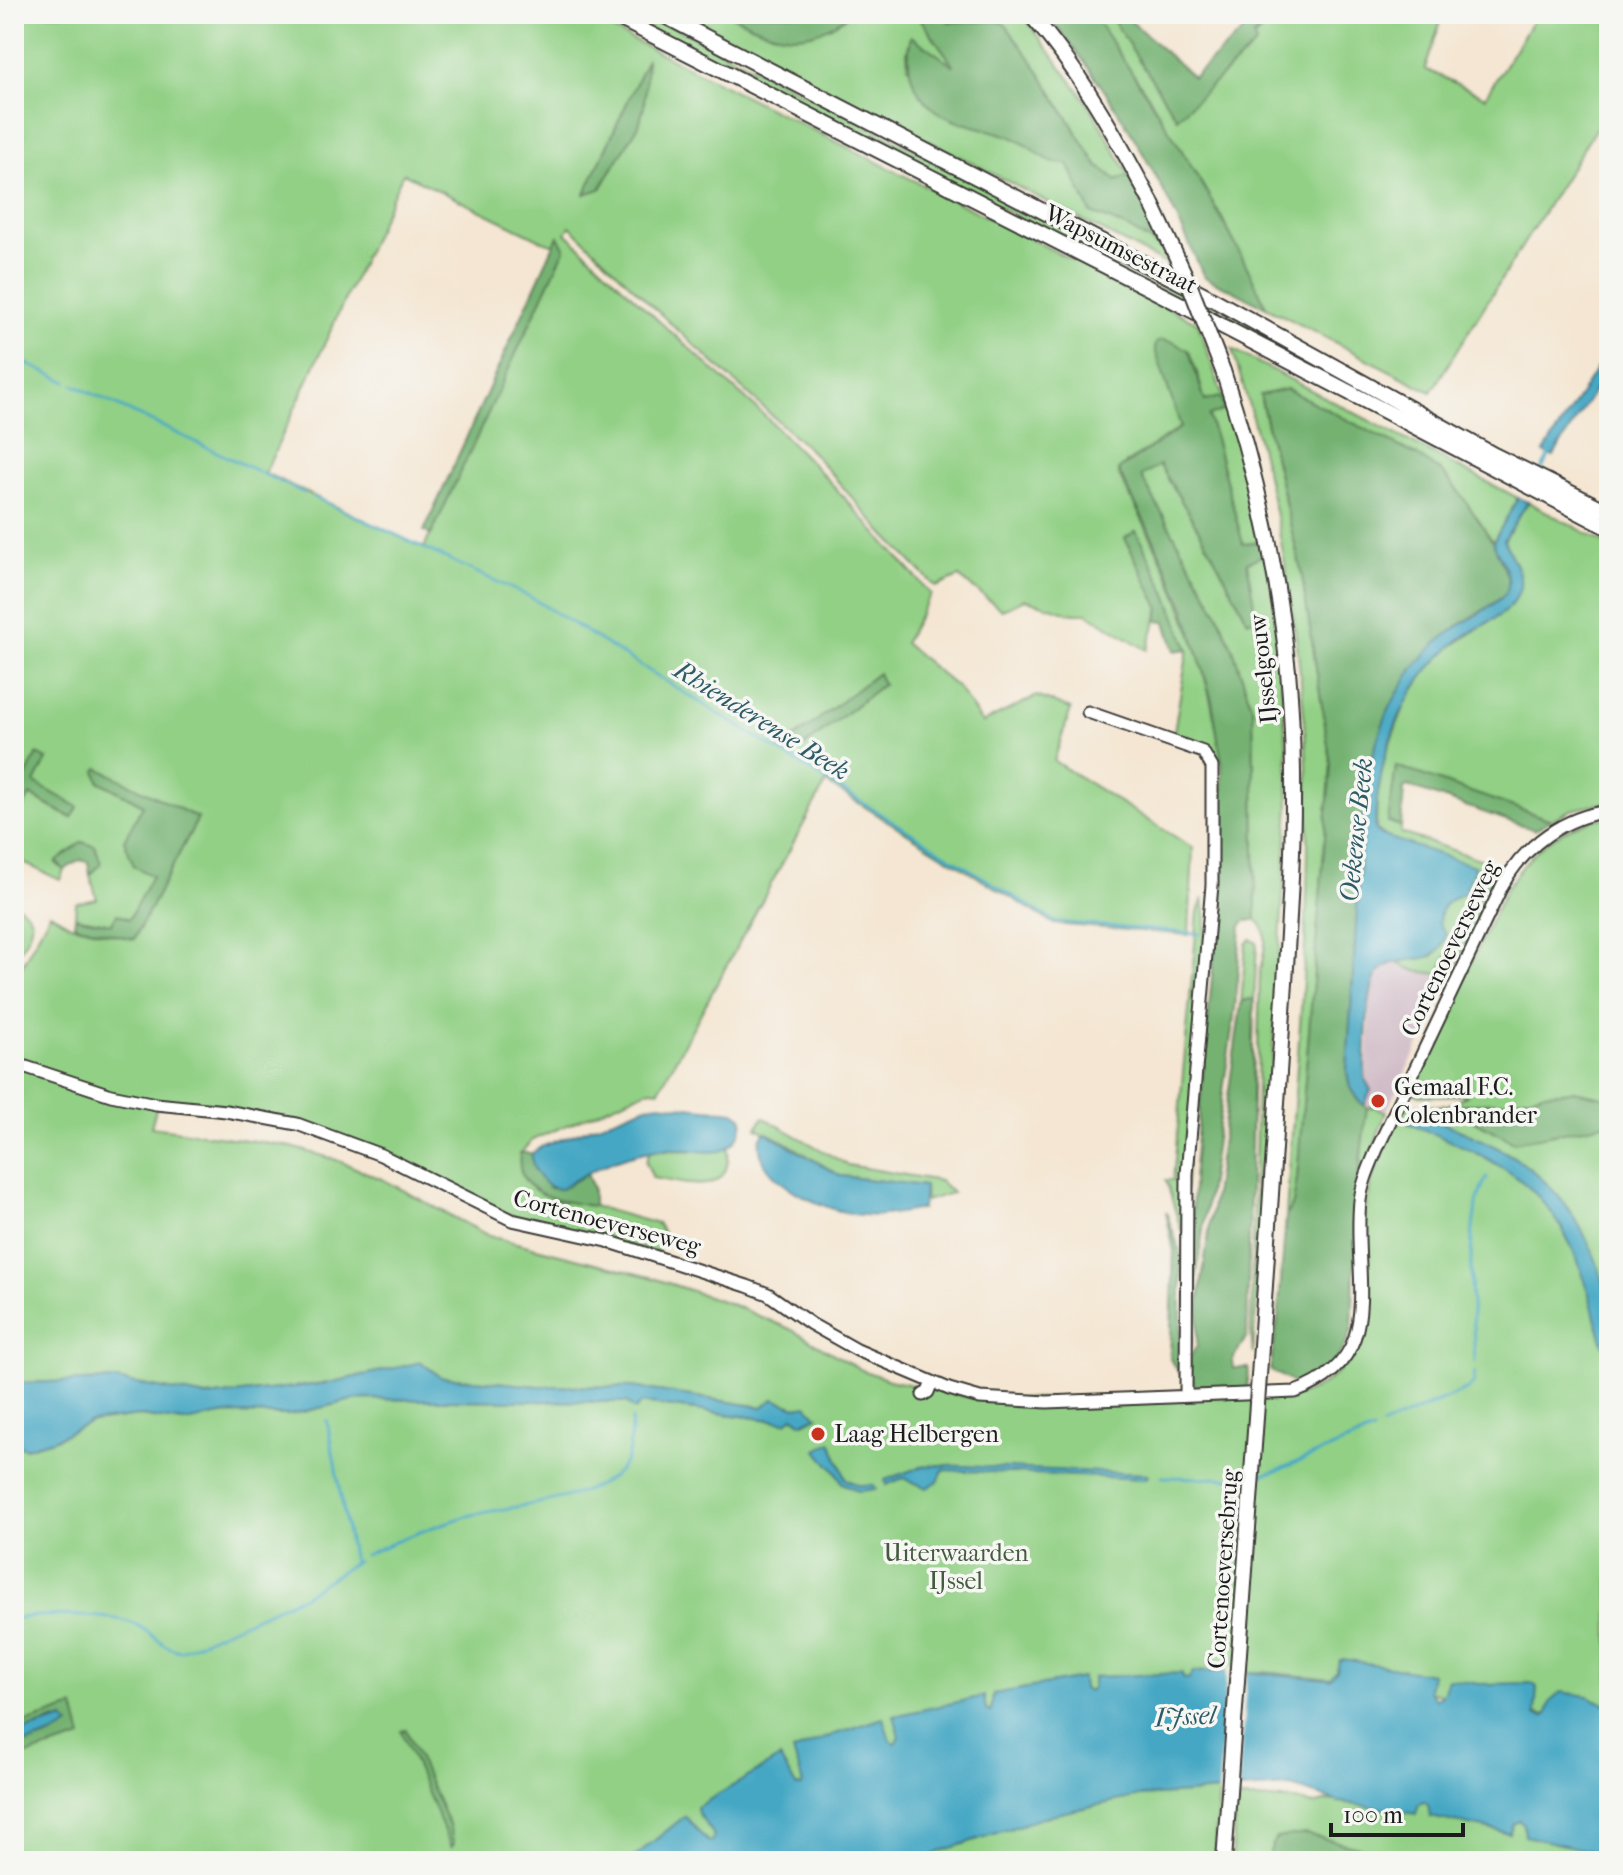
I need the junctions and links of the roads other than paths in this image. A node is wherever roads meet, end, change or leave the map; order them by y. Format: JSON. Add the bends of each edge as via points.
{"nodes":[{"id":1,"x":611,"y":14,"type":"edge"},
{"id":2,"x":661,"y":14,"type":"edge"},
{"id":3,"x":1030,"y":14,"type":"edge"},
{"id":4,"x":1528,"y":479,"type":"junction"},
{"id":5,"x":1544,"y":486,"type":"junction"},
{"id":6,"x":1609,"y":512,"type":"edge"},
{"id":7,"x":1609,"y":528,"type":"edge"},
{"id":8,"x":1088,"y":712,"type":"dead end"},
{"id":9,"x":1609,"y":811,"type":"edge"},
{"id":10,"x":14,"y":1063,"type":"edge"},
{"id":11,"x":1259,"y":1376,"type":"joint"},
{"id":12,"x":932,"y":1382,"type":"junction"},
{"id":13,"x":923,"y":1395,"type":"dead end"},
{"id":14,"x":1186,"y":1396,"type":"junction"},
{"id":15,"x":1224,"y":1861,"type":"edge"}],
"edges":[{"from":1,"to":4,"type":"main road","name":"Wapsumsestraat"},
{"from":2,"to":4,"type":"main road","name":"Wapsumsestraat","via":[[1207,296]]},
{"from":3,"to":11,"type":"main road","name":"IJsselgouw","bridge":true,"via":[[1073,69],[1126,154],[1190,286],[1250,461],[1274,572],[1294,760],[1291,902]]},
{"from":4,"to":5,"type":"main road","name":"Wapsumsestraat"},
{"from":5,"to":6,"type":"main road","name":"Wapsumsestraat"},
{"from":5,"to":7,"type":"main road","name":"Wapsumsestraat"},
{"from":8,"to":14,"type":"street","via":[[1203,752],[1212,767],[1212,885],[1187,1187]]},
{"from":9,"to":14,"type":"street","name":"Cortenoeverseweg","via":[[1564,823],[1519,859],[1503,884],[1363,1184],[1359,1321],[1341,1364],[1295,1392]]},
{"from":10,"to":12,"type":"street","name":"Cortenoeverseweg","via":[[111,1095],[297,1124],[381,1155],[512,1220],[618,1244],[768,1294],[857,1350]]},
{"from":11,"to":15,"type":"main road","name":"Cortenoeversebrug","bridge":true},
{"from":12,"to":13,"type":"street"},
{"from":12,"to":14,"type":"street","name":"Cortenoeverseweg","via":[[980,1398],[1020,1401]]}]}
